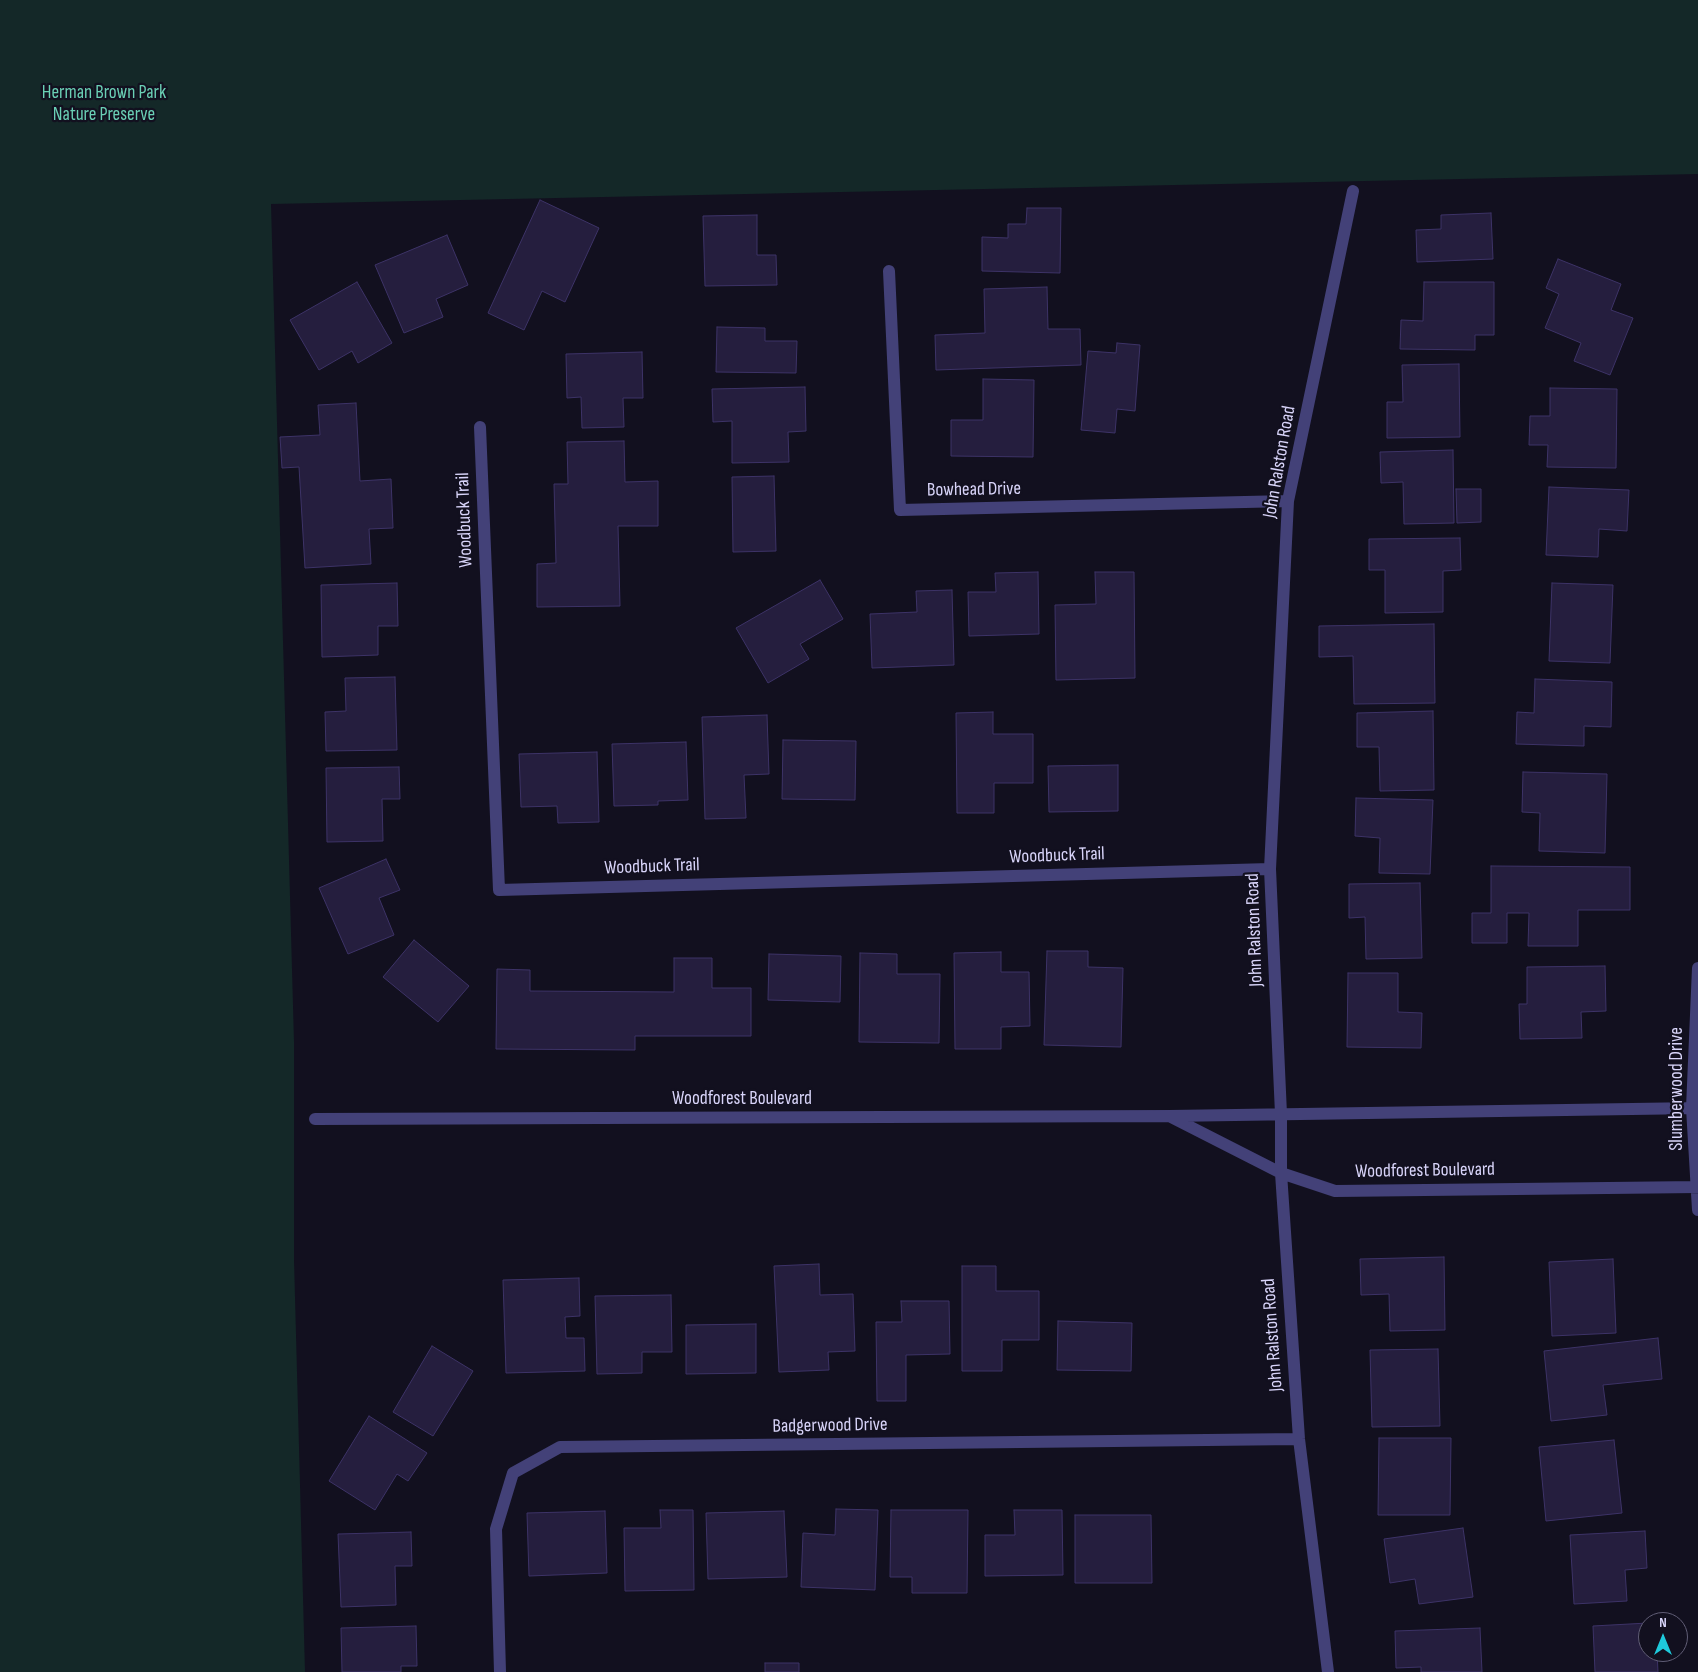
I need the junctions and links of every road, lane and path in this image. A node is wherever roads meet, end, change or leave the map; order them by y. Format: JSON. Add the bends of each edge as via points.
{"nodes":[{"id":1,"x":1353,"y":191,"type":"dead end"},
{"id":2,"x":889,"y":272,"type":"dead end"},
{"id":3,"x":480,"y":427,"type":"dead end"},
{"id":4,"x":1288,"y":501,"type":"junction"},
{"id":5,"x":1270,"y":869,"type":"junction"},
{"id":6,"x":1698,"y":968,"type":"edge"},
{"id":7,"x":1695,"y":1108,"type":"edge"},
{"id":8,"x":1281,"y":1114,"type":"junction"},
{"id":9,"x":1169,"y":1116,"type":"junction"},
{"id":10,"x":315,"y":1119,"type":"dead end"},
{"id":11,"x":1281,"y":1173,"type":"junction"},
{"id":12,"x":1698,"y":1187,"type":"edge"},
{"id":13,"x":1698,"y":1210,"type":"edge"},
{"id":14,"x":1299,"y":1439,"type":"junction"},
{"id":15,"x":500,"y":1672,"type":"edge"},
{"id":16,"x":1328,"y":1672,"type":"edge"}],
"edges":[{"from":1,"to":4,"type":"street","name":"John Ralston Road"},
{"from":2,"to":4,"type":"street","name":"Bowhead Drive","via":[[900,510]]},
{"from":3,"to":5,"type":"street","name":"Woodbuck Trail","via":[[499,890]]},
{"from":4,"to":5,"type":"street","name":"John Ralston Road"},
{"from":5,"to":8,"type":"street","name":"John Ralston Road"},
{"from":6,"to":7,"type":"street","name":"Slumberwood Drive"},
{"from":7,"to":8,"type":"street","name":"Woodforest Boulevard"},
{"from":7,"to":12,"type":"street","name":"Slumberwood Drive"},
{"from":8,"to":9,"type":"street","name":"Woodforest Boulevard"},
{"from":8,"to":11,"type":"street","name":"John Ralston Road"},
{"from":9,"to":10,"type":"street","name":"Woodforest Boulevard"},
{"from":9,"to":11,"type":"street","name":"Woodforest Boulevard"},
{"from":11,"to":12,"type":"street","name":"Woodforest Boulevard","via":[[1335,1191]]},
{"from":11,"to":14,"type":"street","name":"John Ralston Road"},
{"from":12,"to":13,"type":"street","name":"Slumberwood Drive"},
{"from":14,"to":15,"type":"street","name":"Badgerwood Drive","via":[[560,1447],[513,1472],[496,1529]]},
{"from":14,"to":16,"type":"street","name":"John Ralston Road"}]}
